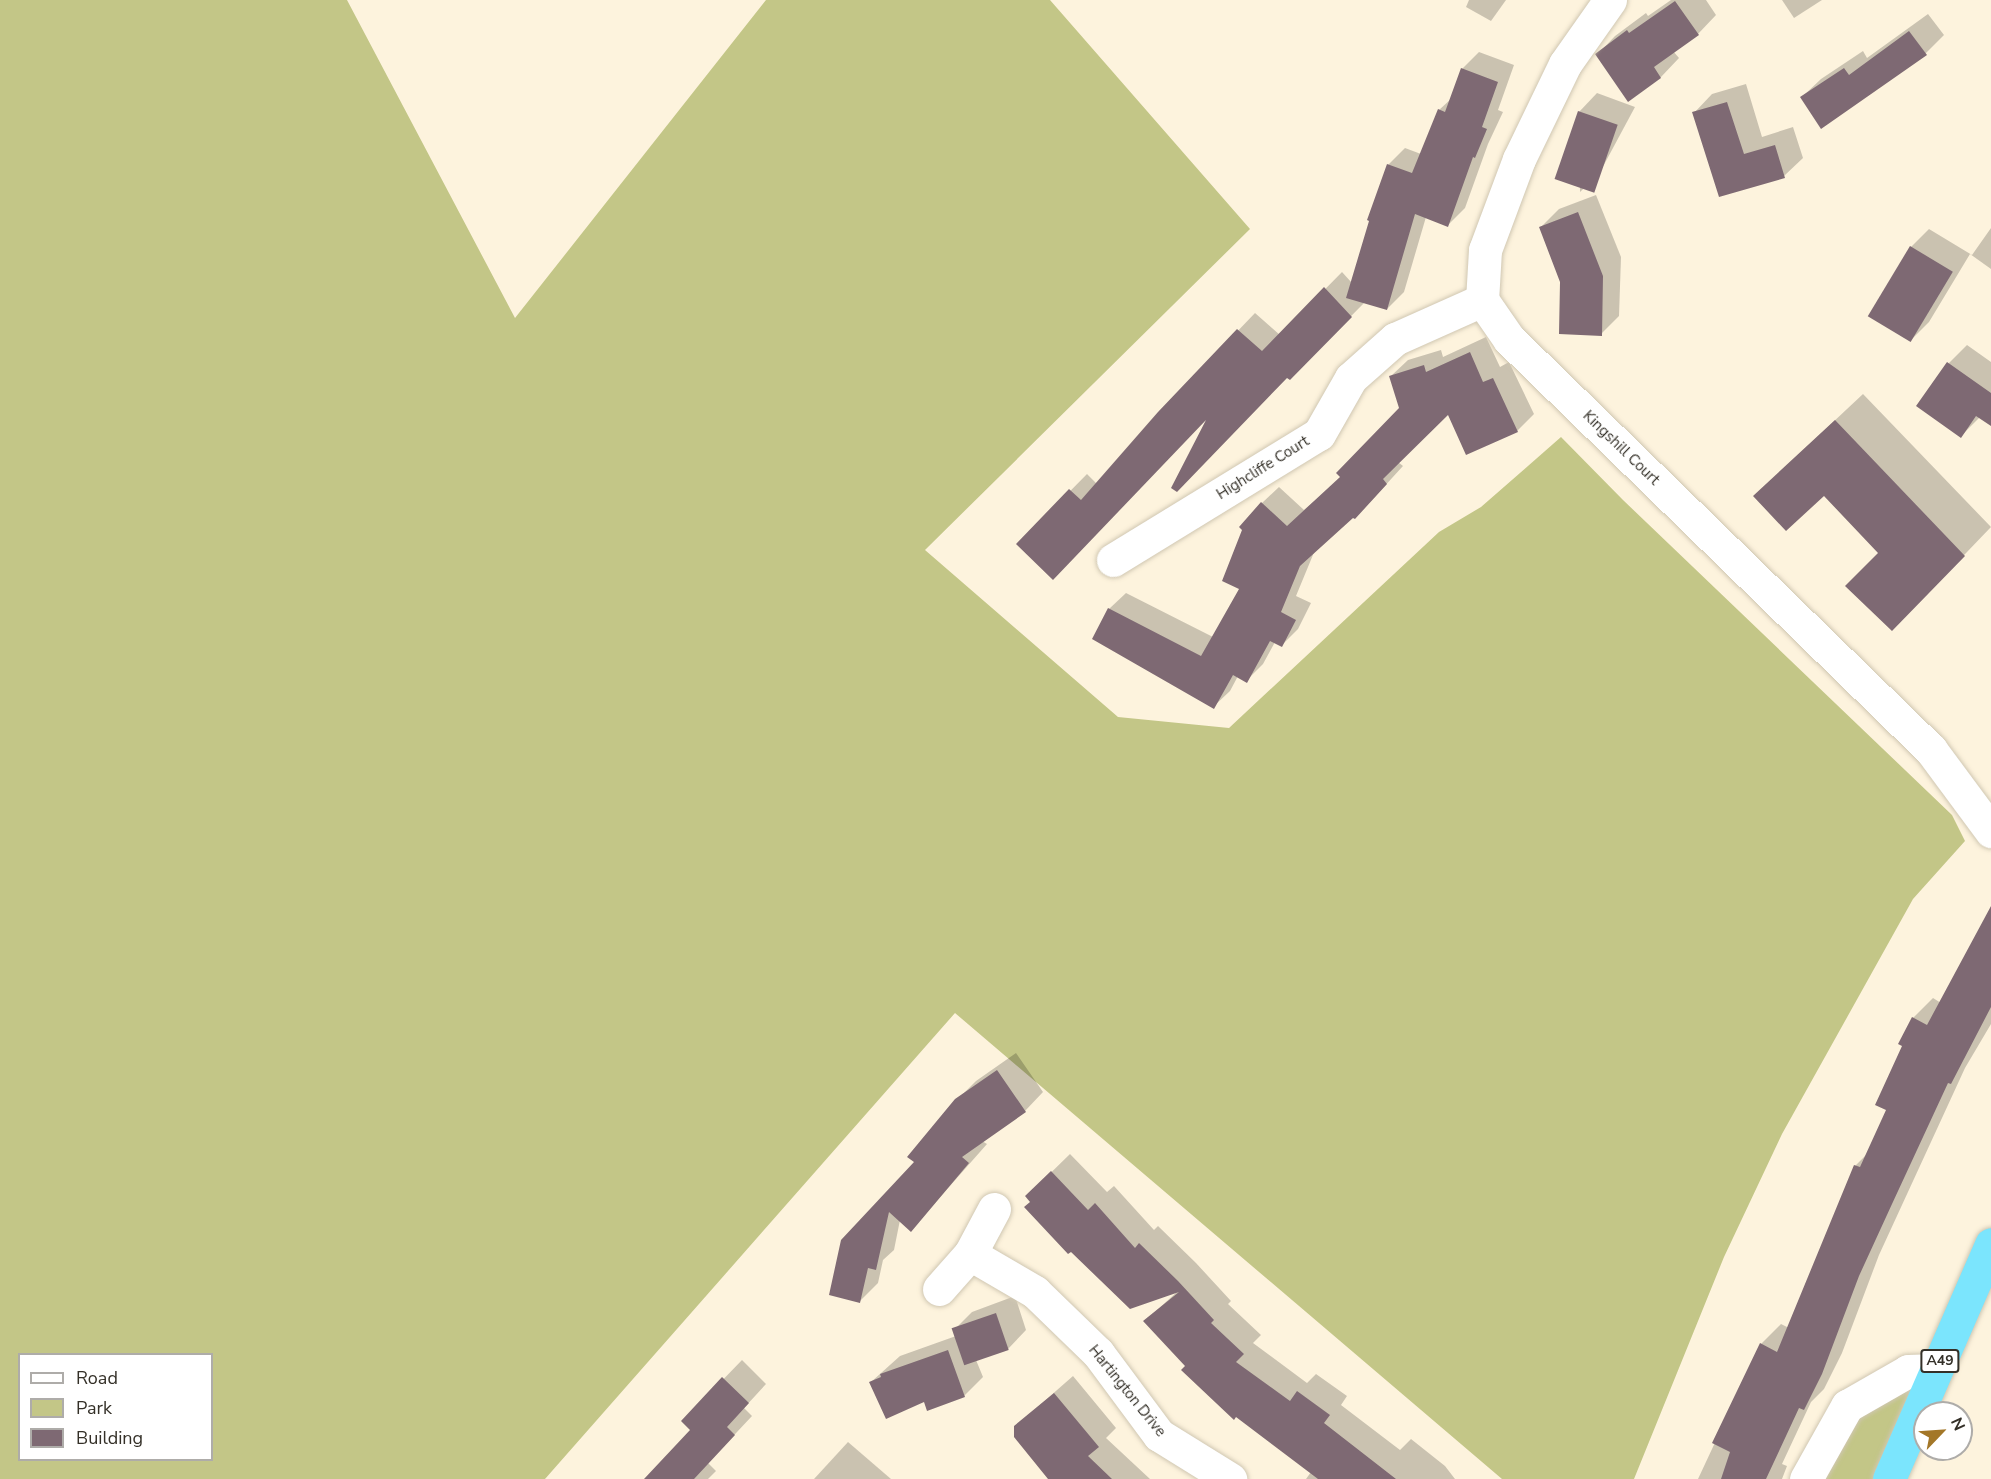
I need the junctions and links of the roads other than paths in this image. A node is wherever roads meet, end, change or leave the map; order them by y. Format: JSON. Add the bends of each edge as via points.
{"nodes":[{"id":1,"x":1610,"y":0,"type":"edge"},
{"id":2,"x":1482,"y":300,"type":"junction"},
{"id":3,"x":1113,"y":560,"type":"dead end"},
{"id":4,"x":1991,"y":831,"type":"edge"},
{"id":5,"x":994,"y":1209,"type":"dead end"},
{"id":6,"x":1991,"y":1244,"type":"edge"},
{"id":7,"x":970,"y":1254,"type":"junction"},
{"id":8,"x":939,"y":1288,"type":"dead end"},
{"id":9,"x":1936,"y":1370,"type":"junction"},
{"id":10,"x":1230,"y":1479,"type":"edge"},
{"id":11,"x":1806,"y":1479,"type":"edge"},
{"id":12,"x":1889,"y":1479,"type":"edge"}],
"edges":[{"from":1,"to":2,"type":"street","via":[[1565,64],[1519,159],[1485,250]]},
{"from":2,"to":3,"type":"street","name":"Highcliffe Court","via":[[1395,339],[1351,378],[1319,434]]},
{"from":2,"to":4,"type":"street","name":"Kingshill Court","via":[[1509,339],[1931,750]]},
{"from":5,"to":7,"type":"street"},
{"from":6,"to":9,"type":"highway","number":"A49"},
{"from":7,"to":8,"type":"street"},
{"from":7,"to":10,"type":"street","name":"Hartington Drive","via":[[1035,1292],[1098,1353],[1159,1436]]},
{"from":9,"to":11,"type":"street","via":[[1908,1371],[1846,1406]]},
{"from":9,"to":12,"type":"highway","number":"A49"}]}
